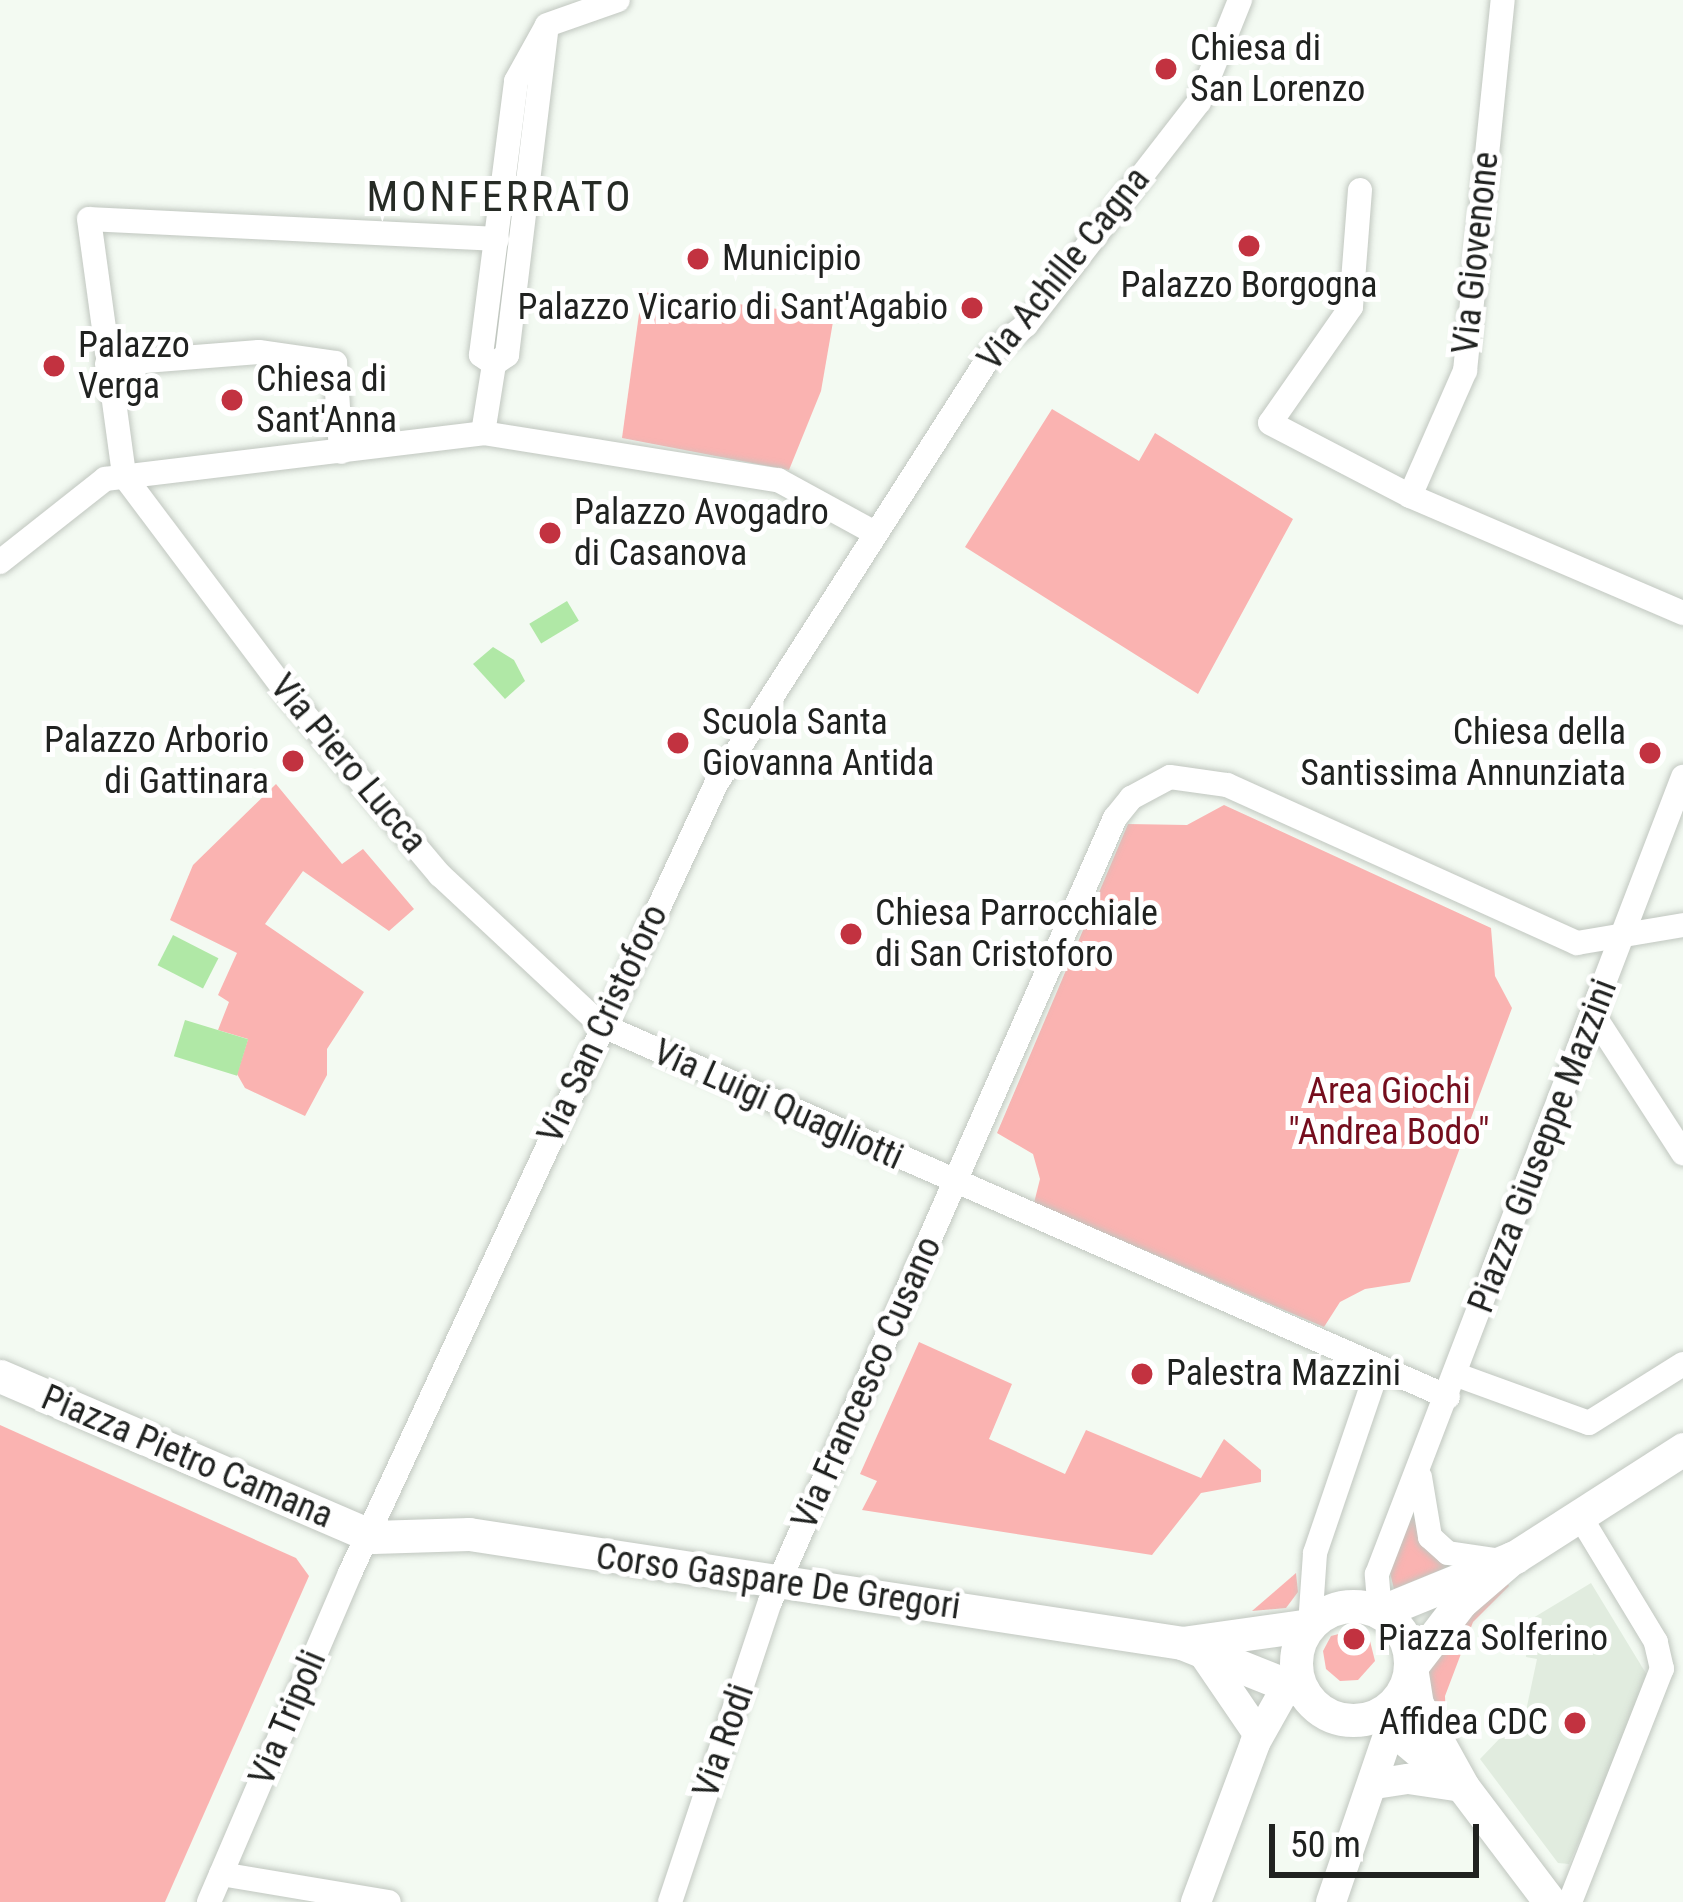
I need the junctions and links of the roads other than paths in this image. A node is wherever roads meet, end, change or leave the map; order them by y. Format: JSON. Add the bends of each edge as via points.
{"nodes":[{"id":1,"x":1240,"y":0,"type":"edge"},
{"id":2,"x":1503,"y":0,"type":"edge"},
{"id":3,"x":616,"y":1,"type":"edge"},
{"id":4,"x":547,"y":25,"type":"junction"},
{"id":5,"x":1360,"y":190,"type":"dead end"},
{"id":6,"x":497,"y":239,"type":"junction"},
{"id":7,"x":107,"y":364,"type":"junction"},
{"id":8,"x":494,"y":364,"type":"junction"},
{"id":9,"x":483,"y":433,"type":"junction"},
{"id":10,"x":341,"y":452,"type":"junction"},
{"id":11,"x":124,"y":476,"type":"junction"},
{"id":12,"x":1410,"y":496,"type":"junction"},
{"id":13,"x":875,"y":533,"type":"junction"},
{"id":14,"x":0,"y":562,"type":"edge"},
{"id":15,"x":1683,"y":613,"type":"edge"},
{"id":16,"x":1683,"y":777,"type":"edge"},
{"id":17,"x":1683,"y":925,"type":"edge"},
{"id":18,"x":1621,"y":941,"type":"junction"},
{"id":19,"x":1593,"y":1014,"type":"junction"},
{"id":20,"x":602,"y":1025,"type":"junction"},
{"id":21,"x":1683,"y":1153,"type":"edge"},
{"id":22,"x":955,"y":1185,"type":"junction"},
{"id":23,"x":1683,"y":1364,"type":"edge"},
{"id":24,"x":1378,"y":1368,"type":"junction"},
{"id":25,"x":0,"y":1376,"type":"edge"},
{"id":26,"x":1453,"y":1386,"type":"junction"},
{"id":27,"x":1683,"y":1449,"type":"edge"},
{"id":28,"x":1420,"y":1474,"type":"junction"},
{"id":29,"x":1579,"y":1515,"type":"junction"},
{"id":30,"x":373,"y":1537,"type":"junction"},
{"id":31,"x":1504,"y":1559,"type":"junction"},
{"id":32,"x":780,"y":1581,"type":"junction"},
{"id":33,"x":1380,"y":1612,"type":"junction"},
{"id":34,"x":1310,"y":1625,"type":"junction"},
{"id":35,"x":1192,"y":1648,"type":"junction"},
{"id":36,"x":1407,"y":1679,"type":"junction"},
{"id":37,"x":1295,"y":1683,"type":"junction"},
{"id":38,"x":1384,"y":1724,"type":"junction"},
{"id":39,"x":1259,"y":1735,"type":"junction"},
{"id":40,"x":1375,"y":1784,"type":"junction"},
{"id":41,"x":1463,"y":1787,"type":"junction"},
{"id":42,"x":221,"y":1874,"type":"junction"},
{"id":43,"x":209,"y":1902,"type":"edge"},
{"id":44,"x":389,"y":1902,"type":"edge"},
{"id":45,"x":670,"y":1902,"type":"edge"},
{"id":46,"x":1196,"y":1902,"type":"edge"},
{"id":47,"x":1330,"y":1902,"type":"edge"},
{"id":48,"x":1550,"y":1902,"type":"edge"},
{"id":49,"x":1570,"y":1902,"type":"edge"}],
"edges":[{"from":1,"to":13,"type":"street","name":"Via Achille Cagna","via":[[1199,102],[1026,325],[994,351]]},
{"from":2,"to":12,"type":"street","name":"Via Giovenone","via":[[1465,371]]},
{"from":3,"to":4,"type":"street"},
{"from":4,"to":6,"type":"street","via":[[516,81]]},
{"from":4,"to":8,"type":"street","via":[[507,356]]},
{"from":5,"to":12,"type":"street","via":[[1351,307],[1270,423]]},
{"from":6,"to":7,"type":"street","via":[[89,218]]},
{"from":6,"to":8,"type":"street","via":[[481,355]]},
{"from":7,"to":10,"type":"street","via":[[259,352],[335,364]]},
{"from":7,"to":11,"type":"street"},
{"from":8,"to":9,"type":"street"},
{"from":9,"to":10,"type":"street"},
{"from":9,"to":13,"type":"street","via":[[778,480]]},
{"from":10,"to":11,"type":"street"},
{"from":11,"to":14,"type":"street","via":[[105,479]]},
{"from":11,"to":20,"type":"street","name":"Via Piero Lucca","via":[[290,697],[440,875]]},
{"from":12,"to":15,"type":"street"},
{"from":13,"to":20,"type":"street","name":"Via San Cristoforo","via":[[716,784]]},
{"from":16,"to":18,"type":"street"},
{"from":17,"to":18,"type":"street"},
{"from":18,"to":19,"type":"street","name":"Piazza Giuseppe Mazzini"},
{"from":18,"to":22,"type":"street","name":"Piazza Giuseppe Mazzini","via":[[1577,943],[1227,784],[1170,777],[1131,798],[1115,818]]},
{"from":19,"to":21,"type":"street"},
{"from":19,"to":26,"type":"street","name":"Piazza Giuseppe Mazzini"},
{"from":20,"to":22,"type":"street","name":"Via Luigi Quagliotti"},
{"from":20,"to":30,"type":"street","name":"Via San Cristoforo"},
{"from":22,"to":24,"type":"street"},
{"from":22,"to":32,"type":"street","name":"Via Francesco Cusano"},
{"from":23,"to":26,"type":"street","via":[[1588,1423]]},
{"from":24,"to":26,"type":"street"},
{"from":24,"to":34,"type":"street","via":[[1315,1553]]},
{"from":25,"to":30,"type":"main road","name":"Piazza Pietro Camana"},
{"from":26,"to":28,"type":"street","name":"Piazza Giuseppe Mazzini"},
{"from":27,"to":29,"type":"main road"},
{"from":28,"to":31,"type":"street","via":[[1430,1537],[1470,1561]]},
{"from":28,"to":33,"type":"street","name":"Piazza Giuseppe Mazzini","via":[[1377,1574]]},
{"from":29,"to":31,"type":"main road"},
{"from":29,"to":49,"type":"street","via":[[1656,1642],[1662,1669]]},
{"from":30,"to":32,"type":"main road","name":"Corso Gaspare De Gregori","via":[[469,1534]]},
{"from":30,"to":42,"type":"street","name":"Via Tripoli"},
{"from":31,"to":33,"type":"main road"},
{"from":31,"to":36,"type":"main road","via":[[1461,1602]]},
{"from":32,"to":35,"type":"main road","name":"Corso Gaspare De Gregori"},
{"from":32,"to":45,"type":"street","name":"Via Rodi"},
{"from":33,"to":34,"type":"main road","via":[[1355,1606]]},
{"from":33,"to":36,"type":"main road","via":[[1407,1642]]},
{"from":34,"to":35,"type":"main road","name":"Corso Gaspare De Gregori"},
{"from":34,"to":37,"type":"main road"},
{"from":35,"to":37,"type":"main road","name":"Corso Gaspare De Gregori"},
{"from":35,"to":39,"type":"street"},
{"from":36,"to":38,"type":"main road"},
{"from":36,"to":41,"type":"main road"},
{"from":37,"to":38,"type":"main road","via":[[1341,1719]]},
{"from":37,"to":39,"type":"street"},
{"from":38,"to":40,"type":"street"},
{"from":38,"to":41,"type":"main road"},
{"from":39,"to":46,"type":"street"},
{"from":40,"to":41,"type":"street","via":[[1408,1779]]},
{"from":40,"to":47,"type":"street"},
{"from":41,"to":48,"type":"main road"},
{"from":42,"to":43,"type":"street","name":"Via Tripoli"},
{"from":42,"to":44,"type":"street"}]}
